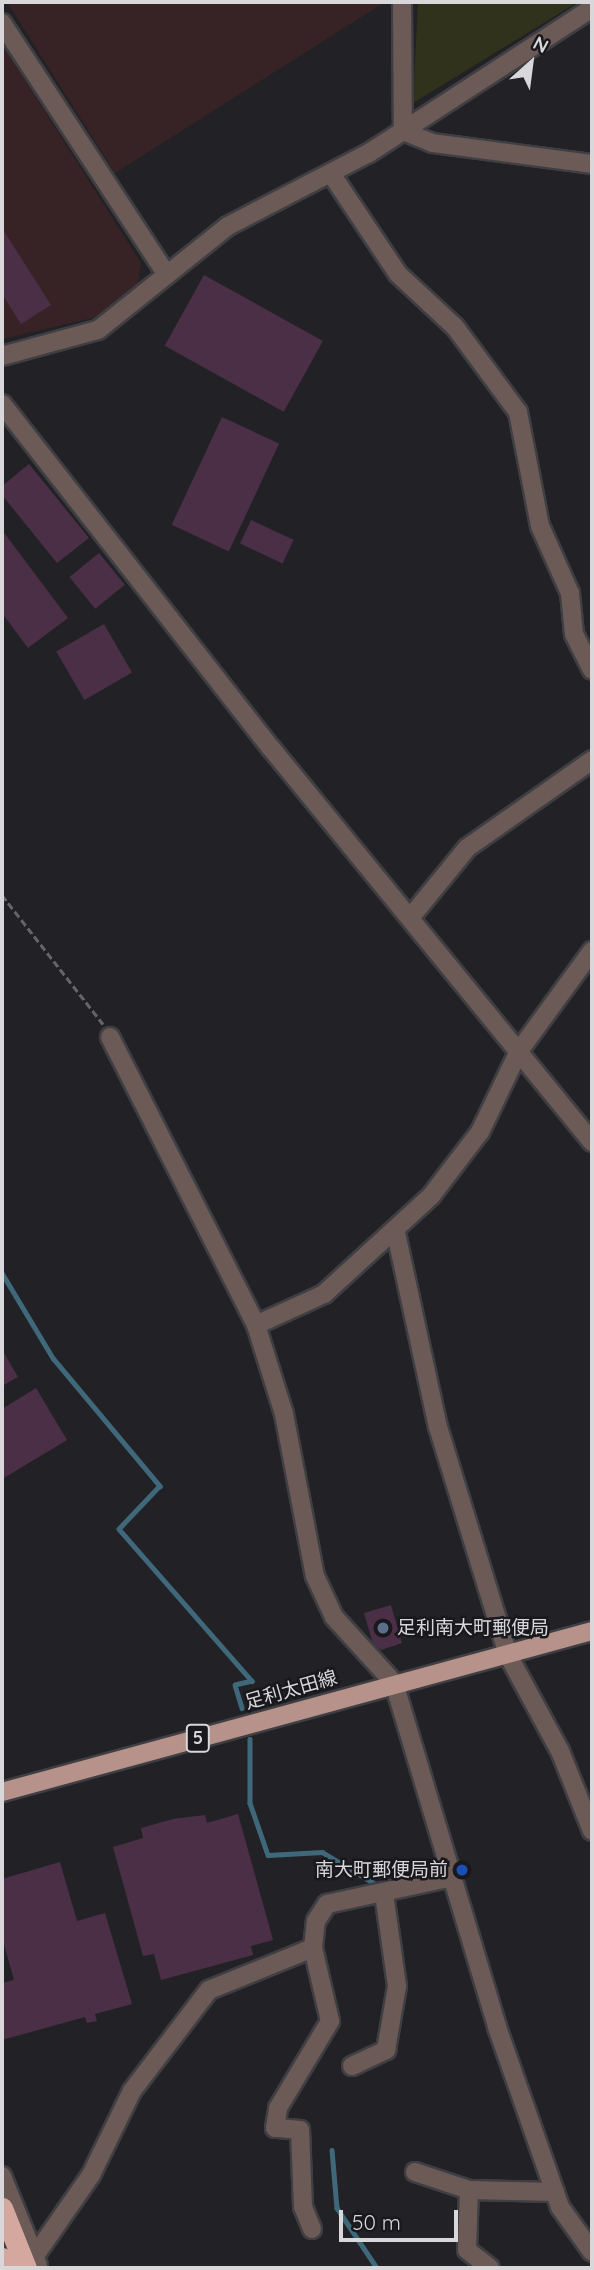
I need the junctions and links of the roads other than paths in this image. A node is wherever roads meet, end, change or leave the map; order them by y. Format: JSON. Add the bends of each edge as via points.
{"nodes":[{"id":1,"x":402,"y":2,"type":"edge"},
{"id":2,"x":592,"y":8,"type":"edge"},
{"id":3,"x":2,"y":23,"type":"edge"},
{"id":4,"x":403,"y":131,"type":"junction"},
{"id":5,"x":592,"y":164,"type":"edge"},
{"id":6,"x":332,"y":175,"type":"junction"},
{"id":7,"x":167,"y":275,"type":"junction"},
{"id":8,"x":2,"y":356,"type":"edge"},
{"id":9,"x":2,"y":404,"type":"edge"},
{"id":10,"x":592,"y":670,"type":"edge"},
{"id":11,"x":592,"y":760,"type":"edge"},
{"id":12,"x":410,"y":918,"type":"junction"},
{"id":13,"x":592,"y":951,"type":"edge"},
{"id":14,"x":110,"y":1037,"type":"road end"},
{"id":15,"x":519,"y":1051,"type":"junction"},
{"id":16,"x":592,"y":1142,"type":"edge"},
{"id":17,"x":396,"y":1233,"type":"junction"},
{"id":18,"x":256,"y":1325,"type":"junction"},
{"id":19,"x":592,"y":1631,"type":"edge"},
{"id":20,"x":508,"y":1655,"type":"junction"},
{"id":21,"x":394,"y":1683,"type":"junction"},
{"id":22,"x":2,"y":1792,"type":"edge"},
{"id":23,"x":592,"y":1831,"type":"edge"},
{"id":24,"x":453,"y":1877,"type":"junction"},
{"id":25,"x":384,"y":1892,"type":"junction"},
{"id":26,"x":313,"y":1948,"type":"junction"},
{"id":27,"x":352,"y":2066,"type":"dead end"},
{"id":28,"x":415,"y":2172,"type":"dead end"},
{"id":29,"x":2,"y":2176,"type":"edge"},
{"id":30,"x":469,"y":2190,"type":"junction"},
{"id":31,"x":555,"y":2192,"type":"junction"},
{"id":32,"x":5,"y":2217,"type":"edge"},
{"id":33,"x":312,"y":2229,"type":"dead end"},
{"id":34,"x":592,"y":2252,"type":"edge"},
{"id":35,"x":2,"y":2258,"type":"edge"},
{"id":36,"x":33,"y":2264,"type":"edge"},
{"id":37,"x":6,"y":2268,"type":"edge"},
{"id":38,"x":490,"y":2268,"type":"edge"}],
"edges":[{"from":1,"to":4,"type":"street"},
{"from":2,"to":4,"type":"street"},
{"from":3,"to":7,"type":"street"},
{"from":4,"to":5,"type":"street","via":[[433,143]]},
{"from":4,"to":6,"type":"street"},
{"from":6,"to":7,"type":"street","via":[[228,226]]},
{"from":6,"to":10,"type":"street","via":[[398,274],[455,327],[518,411],[540,526],[570,593],[574,634]]},
{"from":7,"to":8,"type":"street","via":[[98,330]]},
{"from":9,"to":12,"type":"street"},
{"from":11,"to":12,"type":"street","via":[[467,848]]},
{"from":12,"to":15,"type":"street"},
{"from":13,"to":15,"type":"street"},
{"from":14,"to":18,"type":"street"},
{"from":15,"to":16,"type":"street"},
{"from":15,"to":17,"type":"street","via":[[480,1132]]},
{"from":17,"to":18,"type":"street","via":[[324,1294]]},
{"from":17,"to":20,"type":"street","via":[[438,1427]]},
{"from":18,"to":21,"type":"street","via":[[284,1414],[315,1576],[334,1617]]},
{"from":19,"to":20,"type":"main road","name":"足利太田線","number":"5"},
{"from":20,"to":21,"type":"main road","name":"足利太田線","number":"5"},
{"from":20,"to":23,"type":"street","via":[[560,1751]]},
{"from":21,"to":22,"type":"main road","name":"足利太田線","number":"5"},
{"from":21,"to":24,"type":"street"},
{"from":24,"to":25,"type":"street"},
{"from":24,"to":31,"type":"street"},
{"from":25,"to":26,"type":"street","via":[[327,1904],[316,1921]]},
{"from":25,"to":27,"type":"street","via":[[397,1986],[386,2050]]},
{"from":26,"to":33,"type":"street","via":[[330,2021],[278,2108],[275,2128],[300,2130],[303,2207]]},
{"from":26,"to":36,"type":"street","via":[[209,1990],[132,2091],[91,2175]]},
{"from":28,"to":30,"type":"street"},
{"from":29,"to":36,"type":"street"},
{"from":30,"to":31,"type":"street"},
{"from":30,"to":38,"type":"street","via":[[467,2250]]},
{"from":31,"to":34,"type":"street"},
{"from":32,"to":36,"type":"highway"},
{"from":35,"to":37,"type":"highway"}]}
